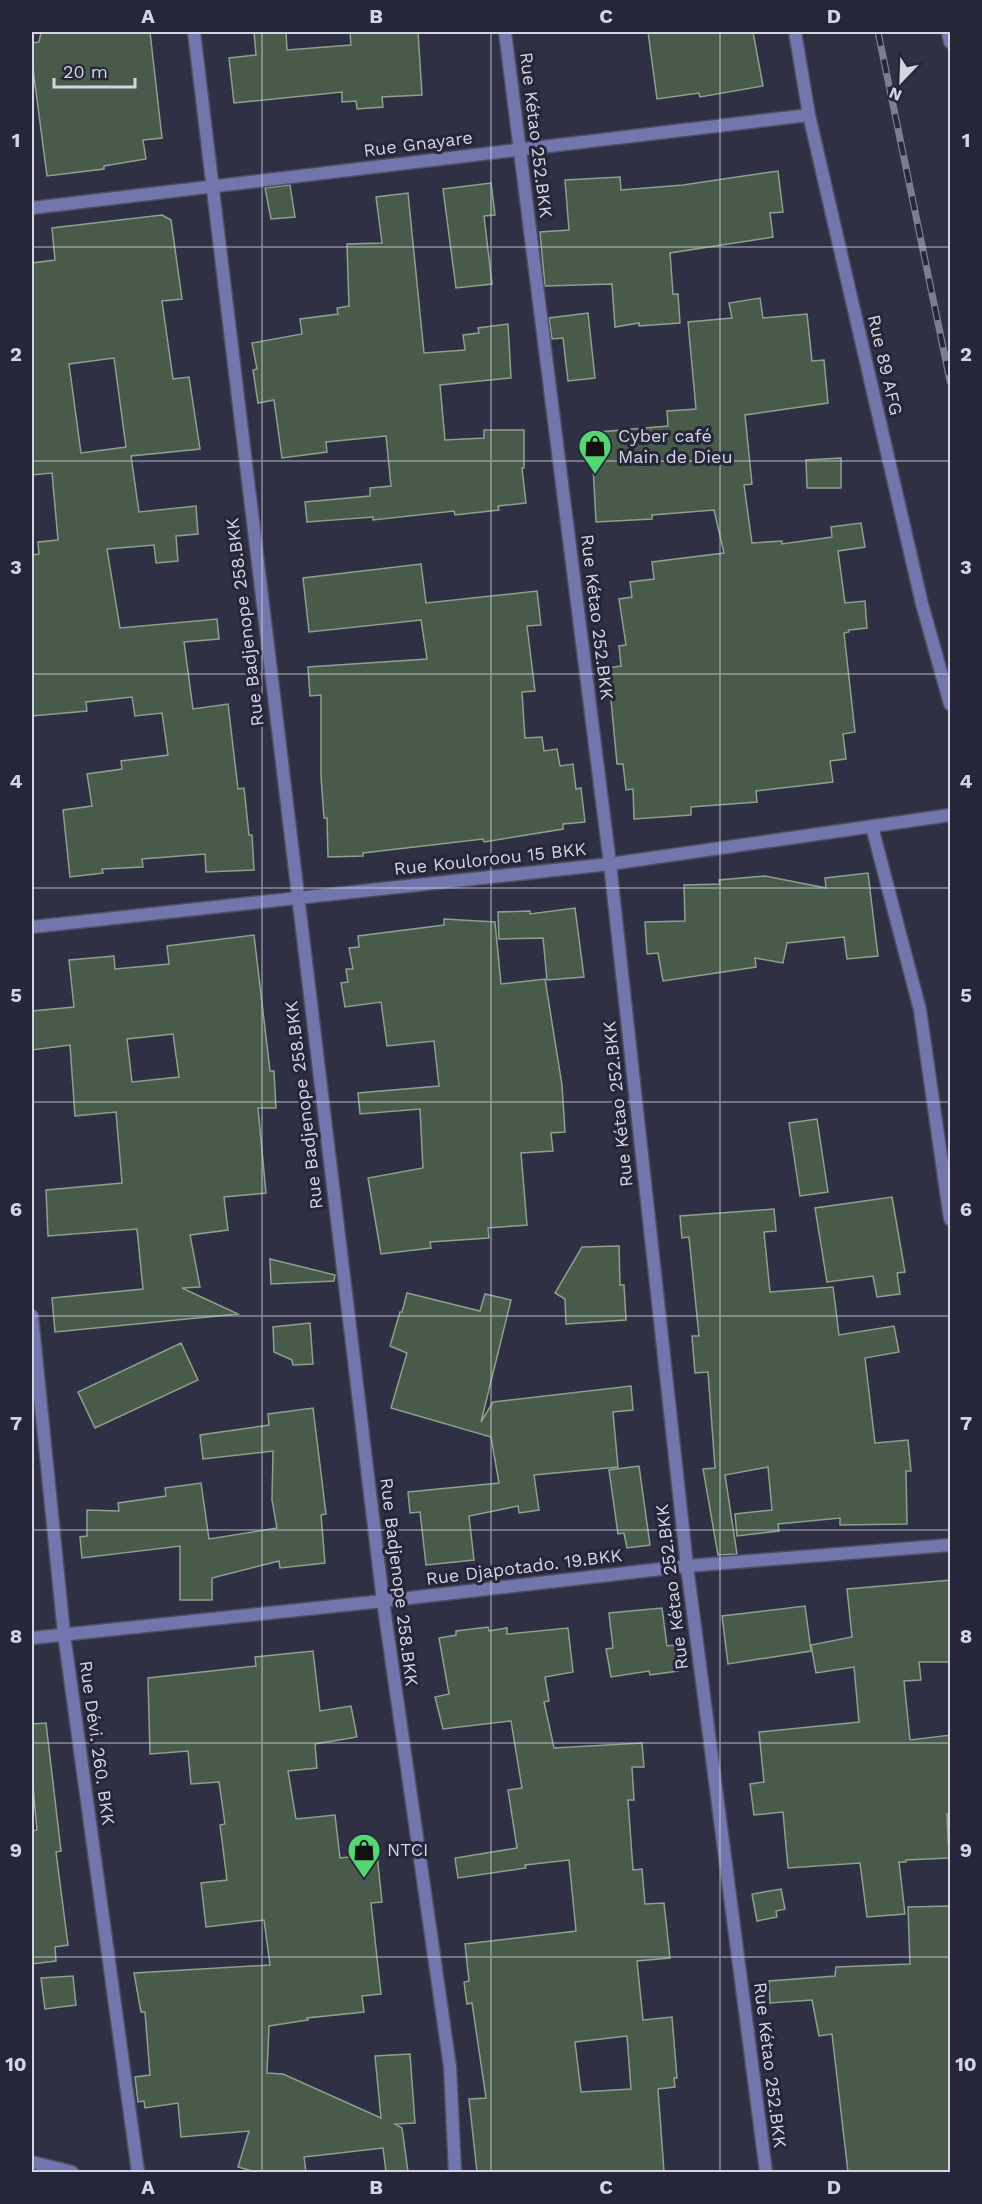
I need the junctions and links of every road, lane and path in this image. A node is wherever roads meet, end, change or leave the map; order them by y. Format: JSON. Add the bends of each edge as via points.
{"nodes":[{"id":1,"x":194,"y":32,"type":"edge"},
{"id":2,"x":505,"y":32,"type":"edge"},
{"id":3,"x":795,"y":32,"type":"edge"},
{"id":4,"x":948,"y":32,"type":"edge"},
{"id":5,"x":951,"y":42,"type":"edge"},
{"id":6,"x":809,"y":115,"type":"junction"},
{"id":7,"x":520,"y":151,"type":"junction"},
{"id":8,"x":212,"y":186,"type":"junction"},
{"id":9,"x":32,"y":208,"type":"edge"},
{"id":10,"x":951,"y":704,"type":"edge"},
{"id":11,"x":951,"y":816,"type":"edge"},
{"id":12,"x":872,"y":826,"type":"junction"},
{"id":13,"x":610,"y":864,"type":"junction"},
{"id":14,"x":297,"y":898,"type":"junction"},
{"id":15,"x":32,"y":927,"type":"edge"},
{"id":16,"x":951,"y":1219,"type":"edge"},
{"id":17,"x":32,"y":1316,"type":"edge"},
{"id":18,"x":951,"y":1545,"type":"edge"},
{"id":19,"x":687,"y":1566,"type":"junction"},
{"id":20,"x":383,"y":1601,"type":"junction"},
{"id":21,"x":64,"y":1634,"type":"junction"},
{"id":22,"x":32,"y":1638,"type":"edge"},
{"id":23,"x":32,"y":2162,"type":"edge"},
{"id":24,"x":72,"y":2172,"type":"edge"},
{"id":25,"x":138,"y":2172,"type":"edge"},
{"id":26,"x":455,"y":2172,"type":"edge"},
{"id":27,"x":766,"y":2172,"type":"edge"}],
"edges":[{"from":1,"to":8,"type":"street","name":"Rue Badjenope 258.BKK"},
{"from":2,"to":7,"type":"street","name":"Rue Kétao 252.BKK"},
{"from":3,"to":6,"type":"street","name":"Rue 89 AFG"},
{"from":4,"to":5,"type":"street"},
{"from":6,"to":7,"type":"street","name":"Rue Gnayare"},
{"from":6,"to":10,"type":"street","name":"Rue 89 AFG","via":[[922,604]]},
{"from":7,"to":8,"type":"street","name":"Rue Gnayare"},
{"from":7,"to":13,"type":"street","name":"Rue Kétao 252.BKK"},
{"from":8,"to":9,"type":"street","name":"Rue Gnayare"},
{"from":8,"to":14,"type":"street","name":"Rue Badjenope 258.BKK"},
{"from":11,"to":12,"type":"street","name":"Rue Kouloroou 15 BKK"},
{"from":12,"to":13,"type":"street","name":"Rue Kouloroou 15 BKK"},
{"from":12,"to":16,"type":"street","via":[[920,1010]]},
{"from":13,"to":14,"type":"street","name":"Rue Kouloroou 15 BKK"},
{"from":13,"to":19,"type":"street","name":"Rue Kétao 252.BKK"},
{"from":14,"to":15,"type":"street","name":"Rue Kouloroou 15 BKK"},
{"from":14,"to":20,"type":"street","name":"Rue Badjenope 258.BKK"},
{"from":17,"to":21,"type":"street","name":"Rue Dévi. 260. BKK"},
{"from":18,"to":19,"type":"street","name":"Rue Djapotado. 19.BKK"},
{"from":19,"to":20,"type":"street","name":"Rue Djapotado. 19.BKK"},
{"from":19,"to":27,"type":"street","name":"Rue Kétao 252.BKK"},
{"from":20,"to":21,"type":"street","name":"Rue Djapotado. 19.BKK"},
{"from":20,"to":26,"type":"street","name":"Rue Badjenope 258.BKK","via":[[450,2067]]},
{"from":21,"to":22,"type":"street","name":"Rue Djapotado. 19.BKK"},
{"from":21,"to":25,"type":"street","name":"Rue Dévi. 260. BKK"},
{"from":23,"to":24,"type":"street"}]}
